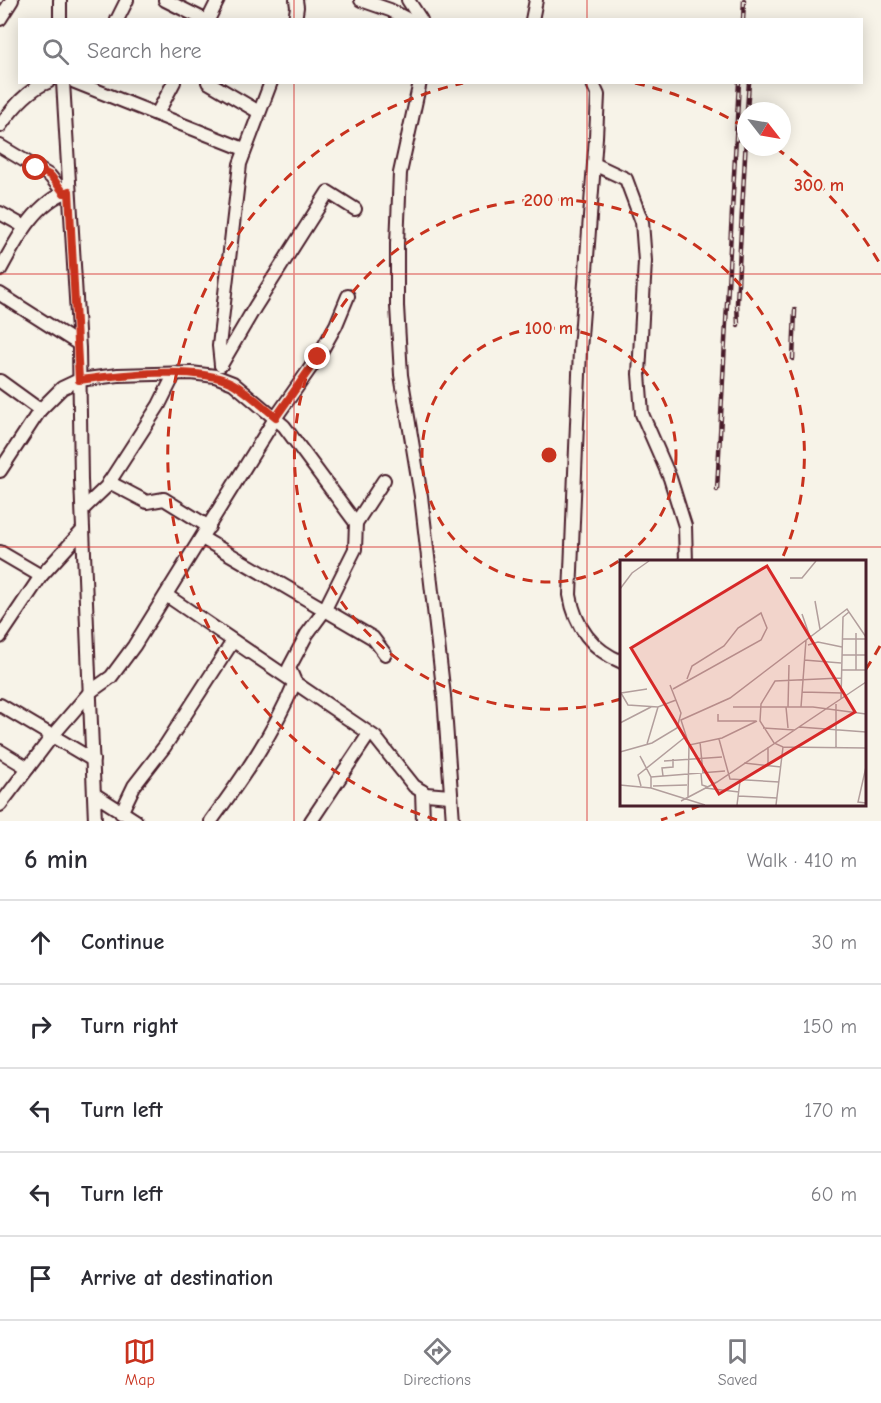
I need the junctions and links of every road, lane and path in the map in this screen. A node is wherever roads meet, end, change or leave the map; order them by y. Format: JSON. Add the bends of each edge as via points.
{"nodes":[{"id":1,"x":12,"y":0,"type":"edge"},
{"id":2,"x":60,"y":0,"type":"edge"},
{"id":3,"x":127,"y":0,"type":"edge"},
{"id":4,"x":165,"y":0,"type":"edge"},
{"id":5,"x":218,"y":0,"type":"edge"},
{"id":6,"x":296,"y":0,"type":"edge"},
{"id":7,"x":361,"y":0,"type":"edge"},
{"id":8,"x":408,"y":0,"type":"edge"},
{"id":9,"x":536,"y":0,"type":"edge"},
{"id":10,"x":60,"y":18,"type":"edge"},
{"id":11,"x":118,"y":18,"type":"edge"},
{"id":12,"x":203,"y":18,"type":"edge"},
{"id":13,"x":208,"y":18,"type":"edge"},
{"id":14,"x":295,"y":18,"type":"edge"},
{"id":15,"x":405,"y":18,"type":"edge"},
{"id":16,"x":420,"y":18,"type":"edge"},
{"id":17,"x":532,"y":18,"type":"edge"},
{"id":18,"x":0,"y":19,"type":"edge"},
{"id":19,"x":42,"y":84,"type":"edge"},
{"id":20,"x":63,"y":84,"type":"edge"},
{"id":21,"x":82,"y":84,"type":"edge"},
{"id":22,"x":173,"y":84,"type":"edge"},
{"id":23,"x":211,"y":84,"type":"edge"},
{"id":24,"x":270,"y":84,"type":"edge"},
{"id":25,"x":420,"y":84,"type":"edge"},
{"id":26,"x":593,"y":84,"type":"edge"},
{"id":27,"x":259,"y":112,"type":"junction"},
{"id":28,"x":157,"y":114,"type":"junction"},
{"id":29,"x":0,"y":126,"type":"edge"},
{"id":30,"x":0,"y":146,"type":"edge"},
{"id":31,"x":244,"y":149,"type":"junction"},
{"id":32,"x":594,"y":164,"type":"junction"},
{"id":33,"x":67,"y":192,"type":"junction"},
{"id":34,"x":355,"y":209,"type":"dead end"},
{"id":35,"x":0,"y":213,"type":"edge"},
{"id":36,"x":25,"y":227,"type":"junction"},
{"id":37,"x":0,"y":270,"type":"edge"},
{"id":38,"x":0,"y":294,"type":"edge"},
{"id":39,"x":348,"y":296,"type":"dead end"},
{"id":40,"x":77,"y":343,"type":"junction"},
{"id":41,"x":218,"y":370,"type":"junction"},
{"id":42,"x":175,"y":373,"type":"junction"},
{"id":43,"x":79,"y":380,"type":"junction"},
{"id":44,"x":0,"y":381,"type":"edge"},
{"id":45,"x":40,"y":410,"type":"junction"},
{"id":46,"x":276,"y":417,"type":"junction"},
{"id":47,"x":0,"y":471,"type":"edge"},
{"id":48,"x":384,"y":480,"type":"dead end"},
{"id":49,"x":109,"y":482,"type":"junction"},
{"id":50,"x":82,"y":509,"type":"junction"},
{"id":51,"x":356,"y":523,"type":"junction"},
{"id":52,"x":83,"y":530,"type":"junction"},
{"id":53,"x":206,"y":533,"type":"junction"},
{"id":54,"x":0,"y":552,"type":"edge"},
{"id":55,"x":686,"y":560,"type":"edge"},
{"id":56,"x":41,"y":576,"type":"junction"},
{"id":57,"x":166,"y":595,"type":"junction"},
{"id":58,"x":324,"y":611,"type":"junction"},
{"id":59,"x":4,"y":623,"type":"edge"},
{"id":60,"x":0,"y":637,"type":"edge"},
{"id":61,"x":234,"y":641,"type":"junction"},
{"id":62,"x":385,"y":654,"type":"dead end"},
{"id":63,"x":620,"y":661,"type":"edge"},
{"id":64,"x":295,"y":682,"type":"junction"},
{"id":65,"x":90,"y":692,"type":"junction"},
{"id":66,"x":0,"y":705,"type":"edge"},
{"id":67,"x":369,"y":734,"type":"junction"},
{"id":68,"x":53,"y":735,"type":"junction"},
{"id":69,"x":0,"y":751,"type":"edge"},
{"id":70,"x":93,"y":760,"type":"junction"},
{"id":71,"x":28,"y":768,"type":"junction"},
{"id":72,"x":422,"y":792,"type":"junction"},
{"id":73,"x":94,"y":794,"type":"junction"},
{"id":74,"x":450,"y":796,"type":"junction"},
{"id":75,"x":0,"y":805,"type":"edge"},
{"id":76,"x":121,"y":813,"type":"junction"},
{"id":77,"x":95,"y":821,"type":"edge"},
{"id":78,"x":136,"y":821,"type":"edge"},
{"id":79,"x":211,"y":821,"type":"edge"},
{"id":80,"x":311,"y":821,"type":"edge"},
{"id":81,"x":423,"y":821,"type":"edge"},
{"id":82,"x":454,"y":821,"type":"edge"}],
"edges":[{"from":1,"to":18,"type":"street"},
{"from":2,"to":10,"type":"street"},
{"from":3,"to":11,"type":"street"},
{"from":4,"to":12,"type":"street"},
{"from":5,"to":13,"type":"street"},
{"from":6,"to":14,"type":"street"},
{"from":7,"to":15,"type":"street"},
{"from":8,"to":16,"type":"street"},
{"from":9,"to":17,"type":"street"},
{"from":19,"to":29,"type":"street","via":[[10,111]]},
{"from":20,"to":33,"type":"street"},
{"from":21,"to":28,"type":"street"},
{"from":22,"to":28,"type":"street"},
{"from":23,"to":27,"type":"street"},
{"from":24,"to":27,"type":"street"},
{"from":25,"to":74,"type":"street","via":[[400,172],[397,306],[401,375],[421,496],[444,696]]},
{"from":26,"to":32,"type":"street","via":[[598,95]]},
{"from":27,"to":31,"type":"street"},
{"from":28,"to":31,"type":"street"},
{"from":30,"to":33,"type":"street","via":[[51,176]]},
{"from":31,"to":41,"type":"street"},
{"from":32,"to":55,"type":"street","via":[[626,179],[642,222],[642,414],[670,478],[685,526]]},
{"from":32,"to":63,"type":"street","via":[[580,350],[570,595],[586,636]]},
{"from":33,"to":36,"type":"street","via":[[45,206]]},
{"from":33,"to":40,"type":"street"},
{"from":34,"to":41,"type":"street","via":[[328,192]]},
{"from":35,"to":36,"type":"street"},
{"from":36,"to":37,"type":"street"},
{"from":38,"to":40,"type":"street"},
{"from":39,"to":46,"type":"street","via":[[318,357]]},
{"from":40,"to":43,"type":"street"},
{"from":41,"to":42,"type":"street"},
{"from":41,"to":46,"type":"street"},
{"from":42,"to":43,"type":"street"},
{"from":42,"to":49,"type":"street"},
{"from":43,"to":45,"type":"street","via":[[63,388]]},
{"from":43,"to":50,"type":"street"},
{"from":44,"to":45,"type":"street"},
{"from":45,"to":47,"type":"street"},
{"from":46,"to":51,"type":"street"},
{"from":46,"to":53,"type":"street"},
{"from":48,"to":51,"type":"street"},
{"from":49,"to":50,"type":"street"},
{"from":49,"to":53,"type":"street","via":[[147,502],[164,499]]},
{"from":50,"to":52,"type":"street"},
{"from":51,"to":58,"type":"street","via":[[355,549]]},
{"from":52,"to":56,"type":"street"},
{"from":52,"to":65,"type":"street"},
{"from":53,"to":57,"type":"street"},
{"from":53,"to":58,"type":"street"},
{"from":54,"to":56,"type":"street"},
{"from":56,"to":59,"type":"street"},
{"from":57,"to":61,"type":"street"},
{"from":57,"to":65,"type":"street","via":[[111,677]]},
{"from":58,"to":62,"type":"street","via":[[373,638]]},
{"from":58,"to":64,"type":"street","via":[[289,668]]},
{"from":59,"to":60,"type":"street"},
{"from":61,"to":64,"type":"street"},
{"from":61,"to":76,"type":"street","via":[[134,786]]},
{"from":64,"to":67,"type":"street"},
{"from":64,"to":79,"type":"street","via":[[282,714]]},
{"from":65,"to":68,"type":"street"},
{"from":65,"to":70,"type":"street"},
{"from":66,"to":68,"type":"street"},
{"from":67,"to":72,"type":"street"},
{"from":67,"to":80,"type":"street"},
{"from":68,"to":70,"type":"street"},
{"from":68,"to":71,"type":"street"},
{"from":69,"to":71,"type":"street"},
{"from":70,"to":73,"type":"street"},
{"from":71,"to":75,"type":"street"},
{"from":72,"to":74,"type":"street"},
{"from":72,"to":81,"type":"street"},
{"from":73,"to":76,"type":"street"},
{"from":73,"to":77,"type":"street"},
{"from":74,"to":82,"type":"street"},
{"from":76,"to":78,"type":"street"}]}
